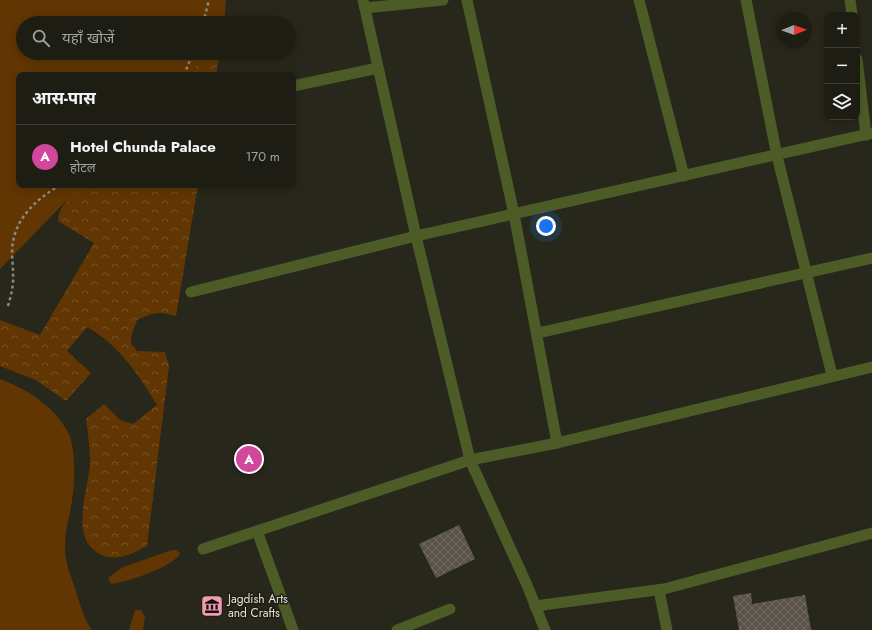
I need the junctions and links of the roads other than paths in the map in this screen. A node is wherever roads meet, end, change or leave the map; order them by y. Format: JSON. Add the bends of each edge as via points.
{"nodes":[{"id":1,"x":443,"y":0,"type":"edge"},
{"id":2,"x":467,"y":0,"type":"edge"},
{"id":3,"x":639,"y":0,"type":"edge"},
{"id":4,"x":746,"y":0,"type":"edge"},
{"id":5,"x":850,"y":0,"type":"edge"},
{"id":6,"x":364,"y":4,"type":"edge"},
{"id":7,"x":852,"y":12,"type":"edge"},
{"id":8,"x":378,"y":68,"type":"junction"},
{"id":9,"x":860,"y":78,"type":"edge"},
{"id":10,"x":296,"y":85,"type":"edge"},
{"id":11,"x":869,"y":134,"type":"edge"},
{"id":12,"x":777,"y":156,"type":"junction"},
{"id":13,"x":684,"y":176,"type":"junction"},
{"id":14,"x":514,"y":214,"type":"junction"},
{"id":15,"x":416,"y":236,"type":"junction"},
{"id":16,"x":872,"y":258,"type":"edge"},
{"id":17,"x":807,"y":274,"type":"junction"},
{"id":18,"x":190,"y":292,"type":"dead end"},
{"id":19,"x":538,"y":333,"type":"junction"},
{"id":20,"x":872,"y":367,"type":"edge"},
{"id":21,"x":832,"y":375,"type":"junction"},
{"id":22,"x":557,"y":443,"type":"junction"},
{"id":23,"x":470,"y":460,"type":"junction"},
{"id":24,"x":257,"y":531,"type":"junction"},
{"id":25,"x":872,"y":533,"type":"edge"},
{"id":26,"x":203,"y":549,"type":"dead end"},
{"id":27,"x":659,"y":590,"type":"junction"},
{"id":28,"x":535,"y":606,"type":"junction"},
{"id":29,"x":450,"y":609,"type":"dead end"},
{"id":30,"x":293,"y":630,"type":"edge"},
{"id":31,"x":397,"y":630,"type":"edge"},
{"id":32,"x":545,"y":630,"type":"edge"},
{"id":33,"x":667,"y":630,"type":"edge"}],
"edges":[{"from":1,"to":6,"type":"street"},
{"from":2,"to":14,"type":"street"},
{"from":3,"to":13,"type":"street"},
{"from":4,"to":12,"type":"street"},
{"from":5,"to":7,"type":"street"},
{"from":6,"to":8,"type":"street"},
{"from":8,"to":10,"type":"street"},
{"from":8,"to":15,"type":"street"},
{"from":9,"to":11,"type":"street"},
{"from":11,"to":12,"type":"street"},
{"from":12,"to":13,"type":"street"},
{"from":12,"to":17,"type":"street"},
{"from":13,"to":14,"type":"street"},
{"from":14,"to":15,"type":"street"},
{"from":14,"to":19,"type":"street"},
{"from":15,"to":18,"type":"street"},
{"from":15,"to":23,"type":"street"},
{"from":16,"to":17,"type":"street"},
{"from":17,"to":19,"type":"street"},
{"from":17,"to":21,"type":"street"},
{"from":19,"to":22,"type":"street"},
{"from":20,"to":21,"type":"street"},
{"from":21,"to":22,"type":"street"},
{"from":22,"to":23,"type":"street"},
{"from":23,"to":24,"type":"street"},
{"from":23,"to":28,"type":"street"},
{"from":24,"to":26,"type":"street"},
{"from":24,"to":30,"type":"street"},
{"from":25,"to":27,"type":"street"},
{"from":27,"to":28,"type":"street"},
{"from":27,"to":33,"type":"street"},
{"from":28,"to":32,"type":"street"},
{"from":29,"to":31,"type":"street"}]}
